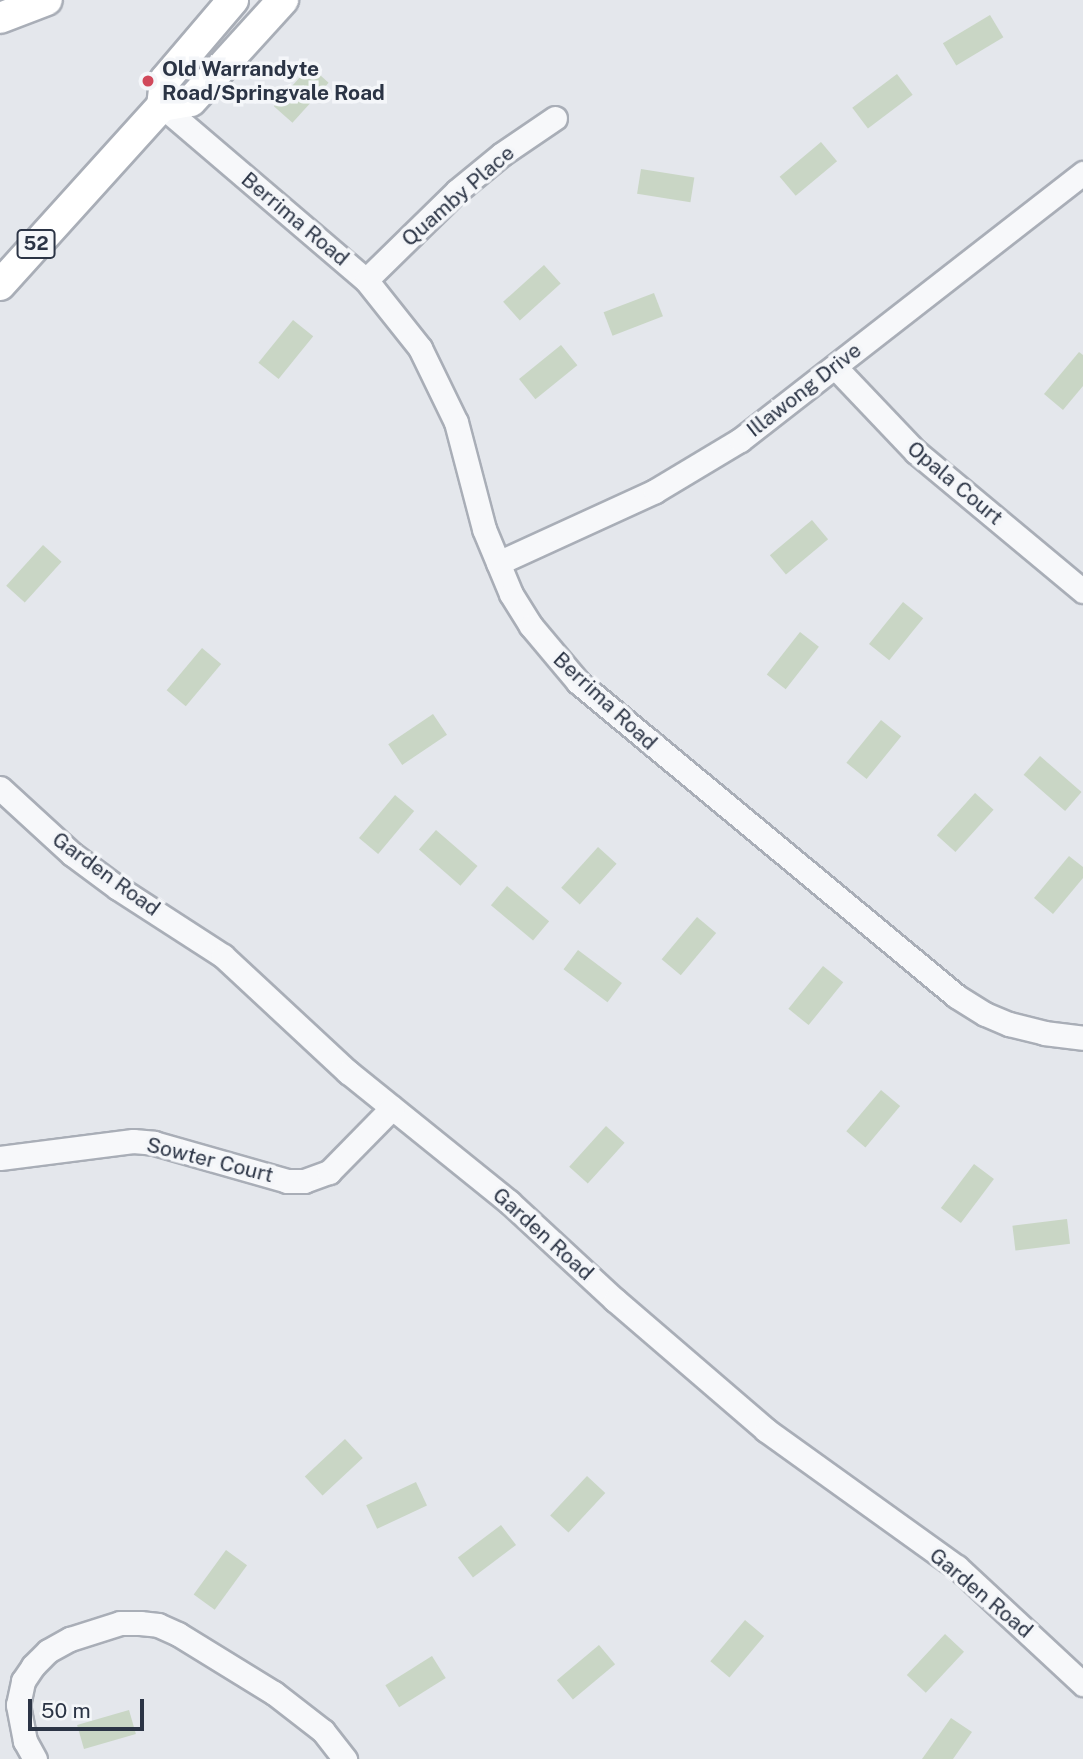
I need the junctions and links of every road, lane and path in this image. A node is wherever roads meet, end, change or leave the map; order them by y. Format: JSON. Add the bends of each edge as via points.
{"nodes":[{"id":1,"x":47,"y":0,"type":"edge"},
{"id":2,"x":233,"y":0,"type":"edge"},
{"id":3,"x":283,"y":0,"type":"edge"},
{"id":4,"x":0,"y":18,"type":"edge"},
{"id":5,"x":162,"y":106,"type":"junction"},
{"id":6,"x":555,"y":118,"type":"dead end"},
{"id":7,"x":1083,"y":173,"type":"edge"},
{"id":8,"x":366,"y":280,"type":"junction"},
{"id":9,"x":0,"y":285,"type":"edge"},
{"id":10,"x":835,"y":367,"type":"junction"},
{"id":11,"x":498,"y":563,"type":"junction"},
{"id":12,"x":1083,"y":591,"type":"edge"},
{"id":13,"x":0,"y":788,"type":"edge"},
{"id":14,"x":1083,"y":1038,"type":"edge"},
{"id":15,"x":392,"y":1108,"type":"junction"},
{"id":16,"x":0,"y":1158,"type":"edge"},
{"id":17,"x":1083,"y":1684,"type":"edge"},
{"id":18,"x":35,"y":1759,"type":"edge"},
{"id":19,"x":345,"y":1759,"type":"edge"}],
"edges":[{"from":1,"to":4,"type":"main road"},
{"from":2,"to":5,"type":"main road","number":"52","via":[[165,80]]},
{"from":3,"to":5,"type":"main road","via":[[191,101]]},
{"from":5,"to":8,"type":"street","name":"Berrima Road"},
{"from":5,"to":9,"type":"main road","number":"52"},
{"from":6,"to":8,"type":"street","name":"Quamby Place","via":[[457,191]]},
{"from":7,"to":10,"type":"street","name":"Illawong Drive"},
{"from":8,"to":11,"type":"street","name":"Berrima Road","via":[[420,348],[442,387]]},
{"from":10,"to":11,"type":"street","name":"Illawong Drive","via":[[692,471]]},
{"from":10,"to":12,"type":"street","name":"Opala Court","via":[[916,452]]},
{"from":11,"to":14,"type":"street","name":"Berrima Road","via":[[531,626],[578,682],[919,967],[985,1014],[1044,1033]]},
{"from":13,"to":15,"type":"street","name":"Garden Road","via":[[72,854],[223,956]]},
{"from":15,"to":16,"type":"street","name":"Sowter Court","via":[[329,1172],[304,1181],[287,1181],[154,1143]]},
{"from":15,"to":17,"type":"street","name":"Garden Road","via":[[509,1202],[766,1430],[957,1567]]},
{"from":18,"to":19,"type":"street","via":[[25,1741],[18,1705],[23,1681],[33,1666],[70,1639],[120,1623],[140,1623],[178,1634],[274,1693],[315,1724]]}]}
